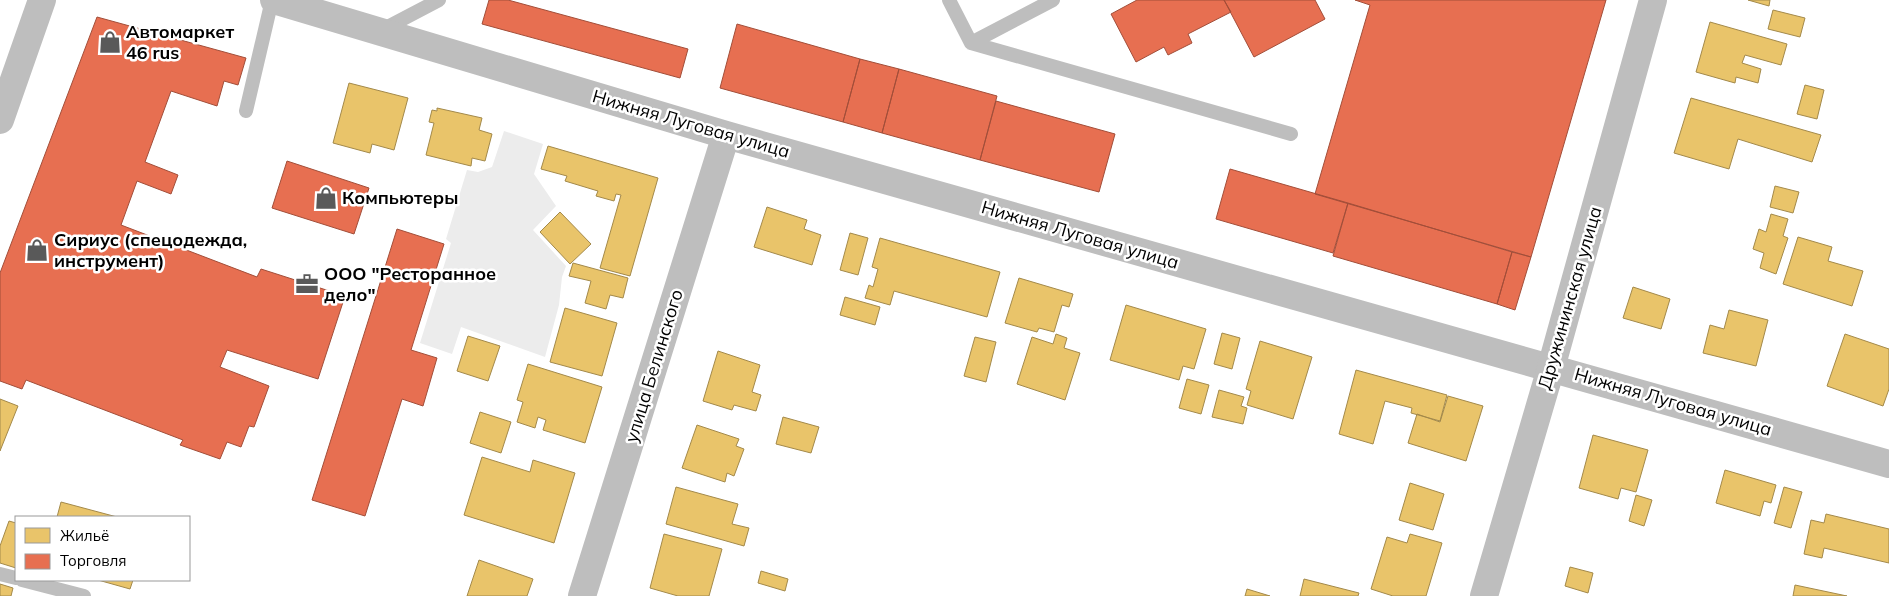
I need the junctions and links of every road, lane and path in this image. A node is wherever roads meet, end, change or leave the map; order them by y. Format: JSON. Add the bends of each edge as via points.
{"nodes":[{"id":1,"x":42,"y":0,"type":"edge"},
{"id":2,"x":273,"y":0,"type":"edge"},
{"id":3,"x":439,"y":0,"type":"edge"},
{"id":4,"x":949,"y":0,"type":"edge"},
{"id":5,"x":1053,"y":0,"type":"edge"},
{"id":6,"x":1653,"y":0,"type":"edge"},
{"id":7,"x":380,"y":32,"type":"junction"},
{"id":8,"x":971,"y":43,"type":"junction"},
{"id":9,"x":246,"y":111,"type":"dead end"},
{"id":10,"x":0,"y":120,"type":"edge"},
{"id":11,"x":1291,"y":134,"type":"dead end"},
{"id":12,"x":726,"y":135,"type":"junction"},
{"id":13,"x":1551,"y":368,"type":"junction"},
{"id":14,"x":1889,"y":464,"type":"edge"},
{"id":15,"x":0,"y":574,"type":"edge"},
{"id":16,"x":15,"y":578,"type":"edge"},
{"id":17,"x":26,"y":581,"type":"edge"},
{"id":18,"x":84,"y":596,"type":"edge"},
{"id":19,"x":582,"y":596,"type":"edge"},
{"id":20,"x":1484,"y":596,"type":"edge"}],
"edges":[{"from":1,"to":10,"type":"street"},
{"from":2,"to":7,"type":"street","name":"Нижняя Луговая улица"},
{"from":2,"to":9,"type":"lane"},
{"from":3,"to":7,"type":"lane"},
{"from":4,"to":8,"type":"lane"},
{"from":5,"to":8,"type":"lane"},
{"from":6,"to":13,"type":"street","name":"Дружининская улица"},
{"from":7,"to":12,"type":"street","name":"Нижняя Луговая улица"},
{"from":8,"to":11,"type":"lane"},
{"from":12,"to":13,"type":"street","name":"Нижняя Луговая улица"},
{"from":12,"to":19,"type":"street","name":"улица Белинского"},
{"from":13,"to":14,"type":"street","name":"Нижняя Луговая улица"},
{"from":13,"to":20,"type":"street","name":"Дружининская улица"},
{"from":15,"to":16,"type":"lane"},
{"from":17,"to":18,"type":"lane"}]}
